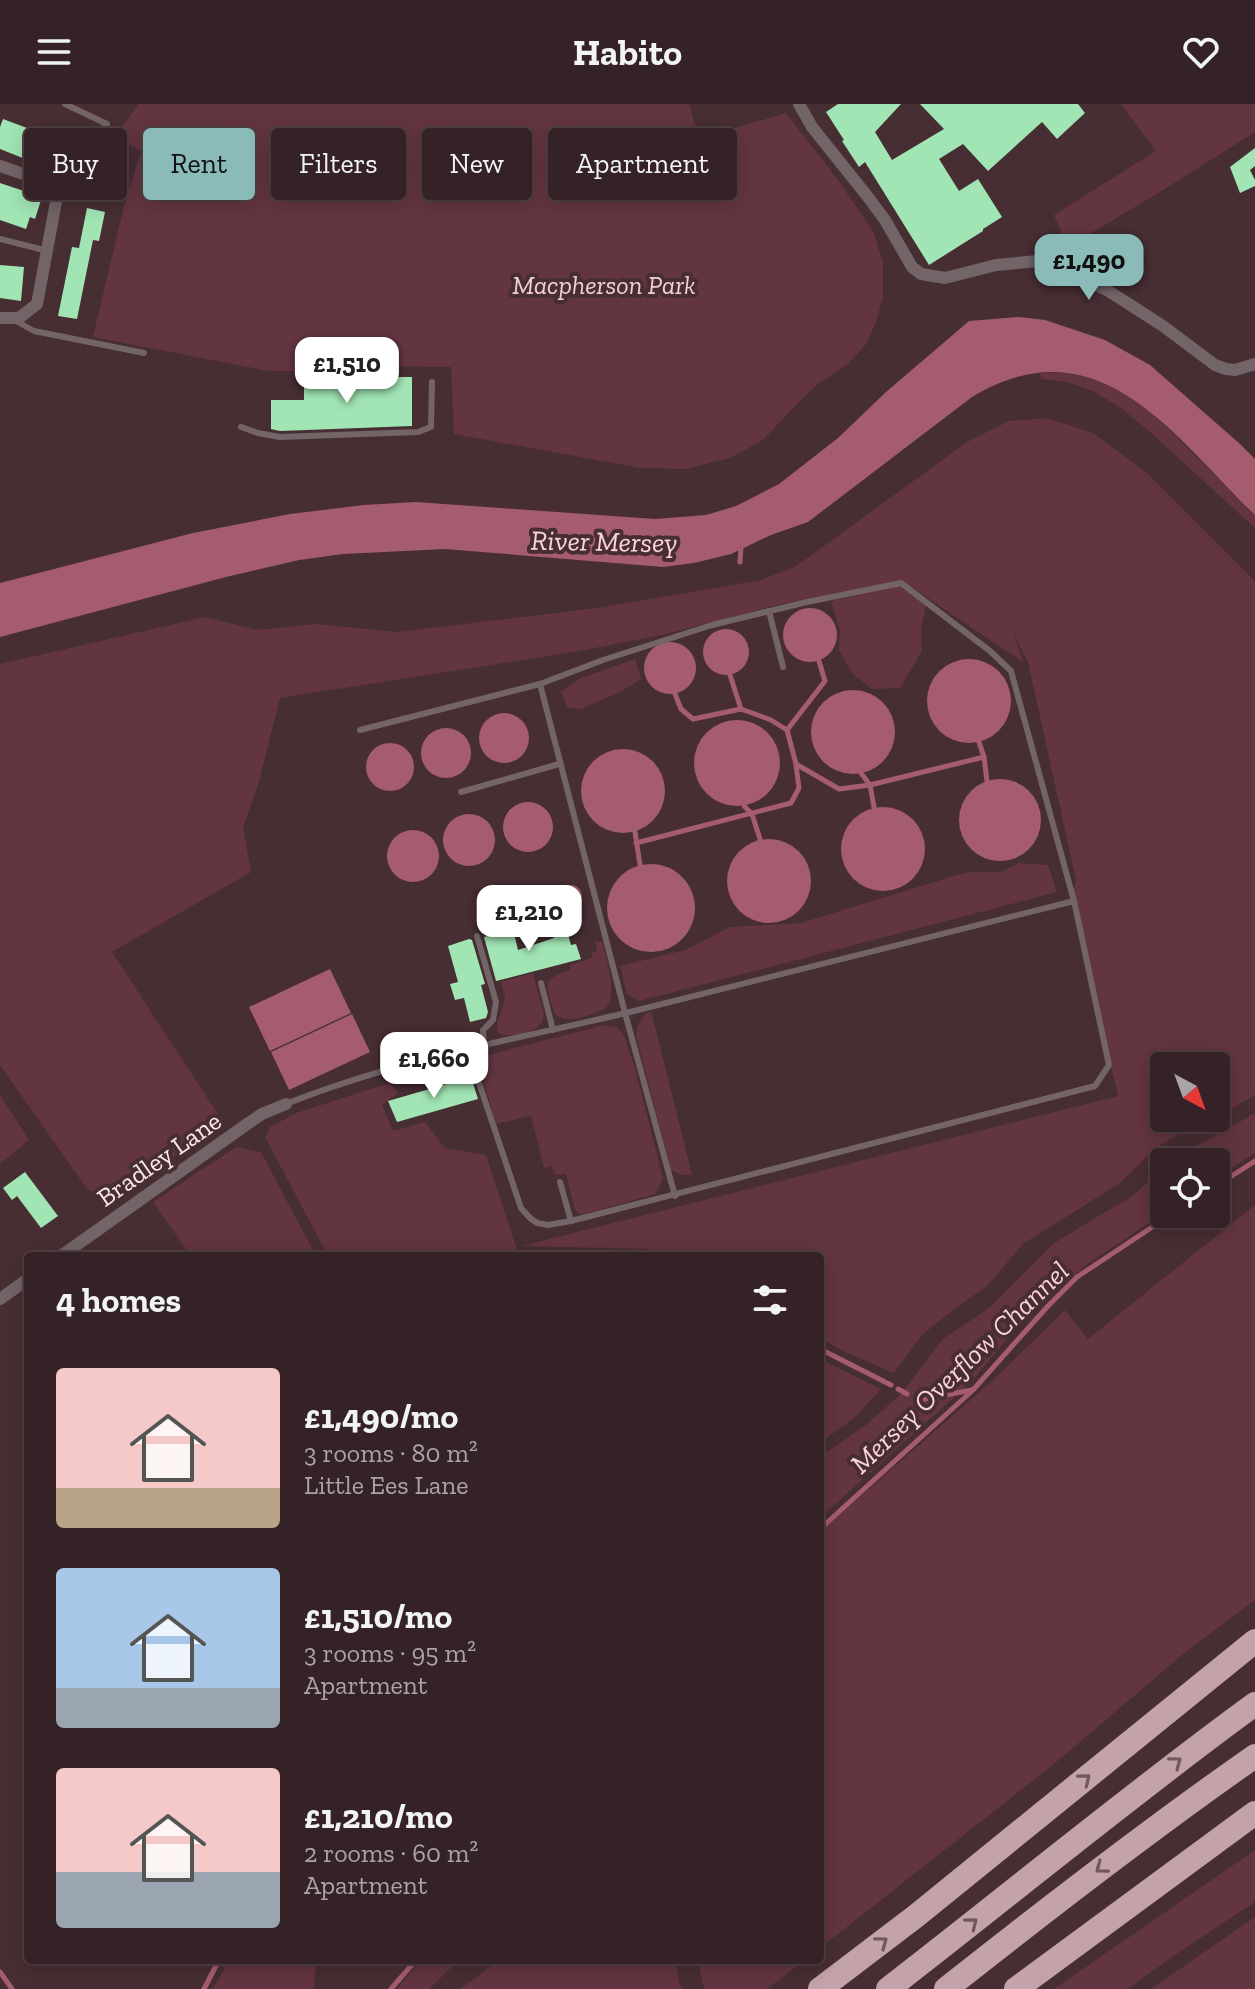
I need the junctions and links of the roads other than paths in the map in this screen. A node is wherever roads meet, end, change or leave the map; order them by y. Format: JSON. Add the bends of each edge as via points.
{"nodes":[{"id":1,"x":65,"y":104,"type":"edge"},
{"id":2,"x":799,"y":104,"type":"edge"},
{"id":3,"x":103,"y":128,"type":"edge"},
{"id":4,"x":0,"y":166,"type":"edge"},
{"id":5,"x":24,"y":176,"type":"edge"},
{"id":6,"x":51,"y":200,"type":"edge"},
{"id":7,"x":0,"y":239,"type":"edge"},
{"id":8,"x":48,"y":251,"type":"junction"},
{"id":9,"x":6,"y":318,"type":"edge"},
{"id":10,"x":144,"y":353,"type":"dead end"},
{"id":11,"x":1251,"y":367,"type":"edge"},
{"id":12,"x":432,"y":382,"type":"dead end"},
{"id":13,"x":241,"y":427,"type":"dead end"},
{"id":14,"x":769,"y":611,"type":"junction"},
{"id":15,"x":783,"y":667,"type":"dead end"},
{"id":16,"x":540,"y":684,"type":"junction"},
{"id":17,"x":360,"y":730,"type":"dead end"},
{"id":18,"x":559,"y":764,"type":"junction"},
{"id":19,"x":461,"y":792,"type":"dead end"},
{"id":20,"x":1074,"y":901,"type":"junction"},
{"id":21,"x":477,"y":936,"type":"dead end"},
{"id":22,"x":541,"y":983,"type":"dead end"},
{"id":23,"x":625,"y":1013,"type":"junction"},
{"id":24,"x":553,"y":1030,"type":"junction"},
{"id":25,"x":484,"y":1046,"type":"junction"},
{"id":26,"x":468,"y":1050,"type":"junction"},
{"id":27,"x":286,"y":1104,"type":"joint"},
{"id":28,"x":560,"y":1182,"type":"dead end"},
{"id":29,"x":675,"y":1196,"type":"junction"},
{"id":30,"x":571,"y":1221,"type":"junction"},
{"id":31,"x":67,"y":1252,"type":"edge"},
{"id":32,"x":24,"y":1282,"type":"edge"},
{"id":33,"x":0,"y":1299,"type":"edge"},
{"id":34,"x":1252,"y":1644,"type":"edge"},
{"id":35,"x":1255,"y":1704,"type":"edge"},
{"id":36,"x":1255,"y":1756,"type":"edge"},
{"id":37,"x":1255,"y":1813,"type":"edge"},
{"id":38,"x":1255,"y":1830,"type":"edge"},
{"id":39,"x":820,"y":1989,"type":"edge"},
{"id":40,"x":888,"y":1989,"type":"edge"},
{"id":41,"x":946,"y":1989,"type":"edge"},
{"id":42,"x":1017,"y":1989,"type":"edge"}],
"edges":[{"from":1,"to":3,"type":"lane","via":[[107,124]]},
{"from":2,"to":11,"type":"street","via":[[921,274],[945,278],[1038,261],[1107,290],[1215,365]]},
{"from":4,"to":5,"type":"street"},
{"from":6,"to":8,"type":"street"},
{"from":7,"to":8,"type":"lane"},
{"from":8,"to":9,"type":"street","via":[[37,304],[24,315]]},
{"from":9,"to":10,"type":"lane","via":[[34,331]]},
{"from":12,"to":13,"type":"lane","via":[[431,427],[418,432],[280,437]]},
{"from":14,"to":15,"type":"lane"},
{"from":14,"to":16,"type":"lane"},
{"from":14,"to":20,"type":"lane","via":[[901,583],[1011,671]]},
{"from":16,"to":17,"type":"lane"},
{"from":16,"to":18,"type":"lane"},
{"from":18,"to":19,"type":"lane"},
{"from":18,"to":23,"type":"lane"},
{"from":20,"to":23,"type":"lane"},
{"from":20,"to":29,"type":"lane","via":[[1109,1065],[1095,1086]]},
{"from":21,"to":25,"type":"lane","via":[[496,1002],[493,1020],[483,1030]]},
{"from":22,"to":24,"type":"lane"},
{"from":23,"to":24,"type":"lane"},
{"from":23,"to":29,"type":"lane"},
{"from":24,"to":25,"type":"lane"},
{"from":25,"to":26,"type":"lane"},
{"from":26,"to":27,"type":"lane","via":[[373,1073]]},
{"from":26,"to":30,"type":"lane","via":[[521,1208],[537,1223]]},
{"from":27,"to":31,"type":"street","name":"Bradley Lane","via":[[250,1122]]},
{"from":28,"to":30,"type":"lane"},
{"from":29,"to":30,"type":"lane"},
{"from":32,"to":33,"type":"street"},
{"from":39,"to":34,"type":"highway","one_way":true},
{"from":40,"to":35,"type":"highway","one_way":true},
{"from":36,"to":41,"type":"highway","one_way":true},
{"from":37,"to":42,"type":"highway"},
{"from":38,"to":42,"type":"highway"}]}
